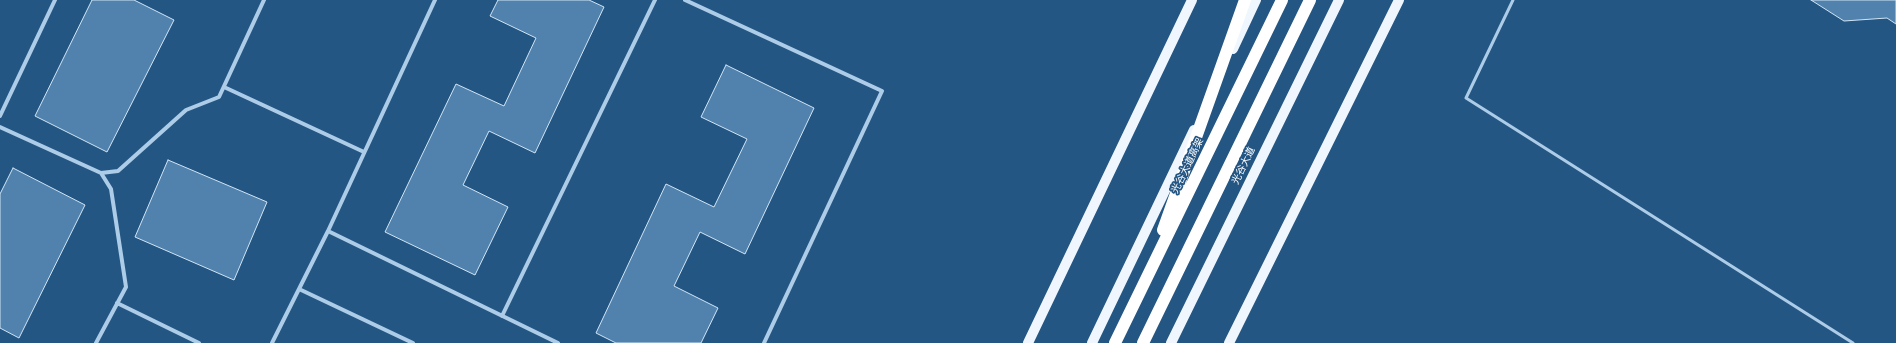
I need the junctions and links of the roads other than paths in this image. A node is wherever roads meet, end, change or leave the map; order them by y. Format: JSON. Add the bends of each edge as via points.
{"nodes":[{"id":1,"x":55,"y":0,"type":"edge"},
{"id":2,"x":264,"y":0,"type":"edge"},
{"id":3,"x":435,"y":0,"type":"edge"},
{"id":4,"x":655,"y":0,"type":"edge"},
{"id":5,"x":685,"y":0,"type":"edge"},
{"id":6,"x":1192,"y":0,"type":"edge"},
{"id":7,"x":1245,"y":0,"type":"edge"},
{"id":8,"x":1256,"y":0,"type":"edge"},
{"id":9,"x":1282,"y":0,"type":"edge"},
{"id":10,"x":1310,"y":0,"type":"edge"},
{"id":11,"x":1339,"y":0,"type":"edge"},
{"id":12,"x":1399,"y":0,"type":"edge"},
{"id":13,"x":1513,"y":0,"type":"edge"},
{"id":14,"x":224,"y":87,"type":"junction"},
{"id":15,"x":0,"y":116,"type":"edge"},
{"id":16,"x":0,"y":127,"type":"edge"},
{"id":17,"x":364,"y":152,"type":"junction"},
{"id":18,"x":101,"y":174,"type":"junction"},
{"id":19,"x":328,"y":231,"type":"junction"},
{"id":20,"x":1142,"y":287,"type":"junction"},
{"id":21,"x":299,"y":289,"type":"junction"},
{"id":22,"x":1191,"y":302,"type":"junction"},
{"id":23,"x":117,"y":303,"type":"junction"},
{"id":24,"x":502,"y":316,"type":"junction"},
{"id":25,"x":96,"y":343,"type":"edge"},
{"id":26,"x":199,"y":343,"type":"edge"},
{"id":27,"x":272,"y":343,"type":"edge"},
{"id":28,"x":414,"y":343,"type":"edge"},
{"id":29,"x":558,"y":343,"type":"edge"},
{"id":30,"x":764,"y":343,"type":"edge"},
{"id":31,"x":1028,"y":343,"type":"edge"},
{"id":32,"x":1092,"y":343,"type":"edge"},
{"id":33,"x":1115,"y":343,"type":"edge"},
{"id":34,"x":1143,"y":343,"type":"edge"},
{"id":35,"x":1170,"y":343,"type":"edge"},
{"id":36,"x":1179,"y":343,"type":"edge"},
{"id":37,"x":1229,"y":343,"type":"edge"},
{"id":38,"x":1853,"y":343,"type":"edge"}],
"edges":[{"from":1,"to":15,"type":"street"},
{"from":2,"to":14,"type":"street"},
{"from":3,"to":17,"type":"street"},
{"from":4,"to":24,"type":"street"},
{"from":5,"to":30,"type":"street","via":[[882,91]]},
{"from":6,"to":31,"type":"main road"},
{"from":7,"to":20,"type":"highway"},
{"from":8,"to":32,"type":"main road"},
{"from":9,"to":20,"type":"highway","name":"光谷大道高架"},
{"from":10,"to":34,"type":"highway"},
{"from":11,"to":22,"type":"main road","name":"光谷大道"},
{"from":12,"to":37,"type":"main road"},
{"from":13,"to":38,"type":"lane","via":[[1466,98]]},
{"from":14,"to":17,"type":"street"},
{"from":14,"to":18,"type":"street","via":[[219,97],[186,110],[118,171]]},
{"from":16,"to":18,"type":"street"},
{"from":17,"to":19,"type":"street"},
{"from":18,"to":23,"type":"street","via":[[111,189],[126,287]]},
{"from":19,"to":21,"type":"street"},
{"from":19,"to":24,"type":"street"},
{"from":20,"to":33,"type":"highway","name":"光谷大道高架"},
{"from":21,"to":27,"type":"street"},
{"from":21,"to":28,"type":"street"},
{"from":22,"to":35,"type":"main road","name":"光谷大道"},
{"from":22,"to":36,"type":"main road"},
{"from":23,"to":25,"type":"street"},
{"from":23,"to":26,"type":"street"},
{"from":24,"to":29,"type":"street"}]}
